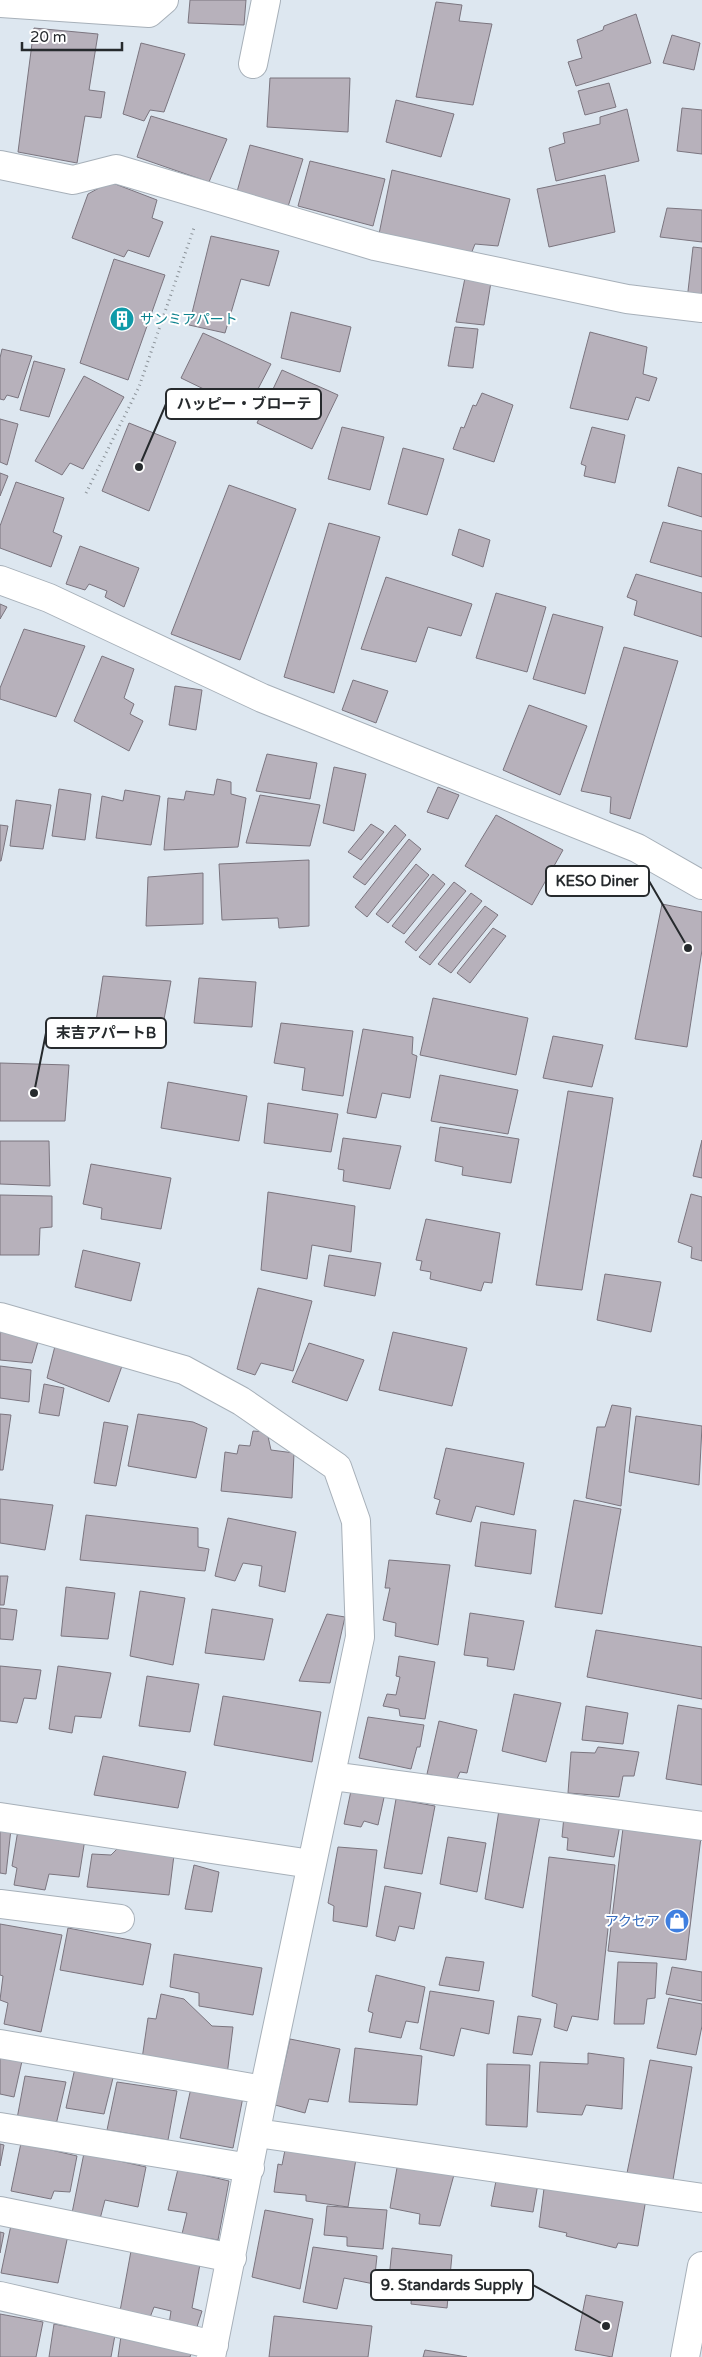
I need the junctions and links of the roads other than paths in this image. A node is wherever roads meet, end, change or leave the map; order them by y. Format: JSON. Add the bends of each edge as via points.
{"nodes":[{"id":1,"x":164,"y":0,"type":"edge"},
{"id":2,"x":266,"y":0,"type":"edge"},
{"id":3,"x":0,"y":3,"type":"edge"},
{"id":4,"x":253,"y":64,"type":"dead end"},
{"id":5,"x":0,"y":165,"type":"edge"},
{"id":6,"x":702,"y":308,"type":"edge"},
{"id":7,"x":0,"y":580,"type":"edge"},
{"id":8,"x":702,"y":885,"type":"edge"},
{"id":9,"x":0,"y":1317,"type":"edge"},
{"id":10,"x":332,"y":1776,"type":"junction"},
{"id":11,"x":0,"y":1817,"type":"edge"},
{"id":12,"x":702,"y":1826,"type":"edge"},
{"id":13,"x":311,"y":1864,"type":"junction"},
{"id":14,"x":0,"y":1904,"type":"edge"},
{"id":15,"x":120,"y":1918,"type":"dead end"},
{"id":16,"x":0,"y":2044,"type":"edge"},
{"id":17,"x":264,"y":2090,"type":"junction"},
{"id":18,"x":0,"y":2127,"type":"edge"},
{"id":19,"x":257,"y":2133,"type":"junction"},
{"id":20,"x":250,"y":2168,"type":"junction"},
{"id":21,"x":702,"y":2198,"type":"edge"},
{"id":22,"x":0,"y":2211,"type":"edge"},
{"id":23,"x":232,"y":2258,"type":"junction"},
{"id":24,"x":702,"y":2266,"type":"edge"},
{"id":25,"x":0,"y":2296,"type":"edge"},
{"id":26,"x":213,"y":2351,"type":"edge"},
{"id":27,"x":685,"y":2357,"type":"edge"}],
"edges":[{"from":1,"to":3,"type":"main road","via":[[149,14]]},
{"from":2,"to":4,"type":"main road"},
{"from":5,"to":6,"type":"main road","via":[[74,180],[116,169],[375,246],[627,299]]},
{"from":7,"to":8,"type":"main road","via":[[49,598],[262,698],[637,848]]},
{"from":9,"to":10,"type":"main road","via":[[184,1370],[281,1426],[337,1467],[356,1521],[360,1637]]},
{"from":10,"to":12,"type":"main road"},
{"from":10,"to":13,"type":"main road"},
{"from":11,"to":13,"type":"main road"},
{"from":13,"to":17,"type":"main road"},
{"from":14,"to":15,"type":"main road"},
{"from":16,"to":17,"type":"main road"},
{"from":17,"to":19,"type":"main road"},
{"from":18,"to":20,"type":"main road"},
{"from":19,"to":20,"type":"main road"},
{"from":19,"to":21,"type":"main road"},
{"from":20,"to":23,"type":"main road"},
{"from":22,"to":23,"type":"main road"},
{"from":23,"to":26,"type":"main road"},
{"from":24,"to":27,"type":"main road"},
{"from":25,"to":26,"type":"main road"}]}
